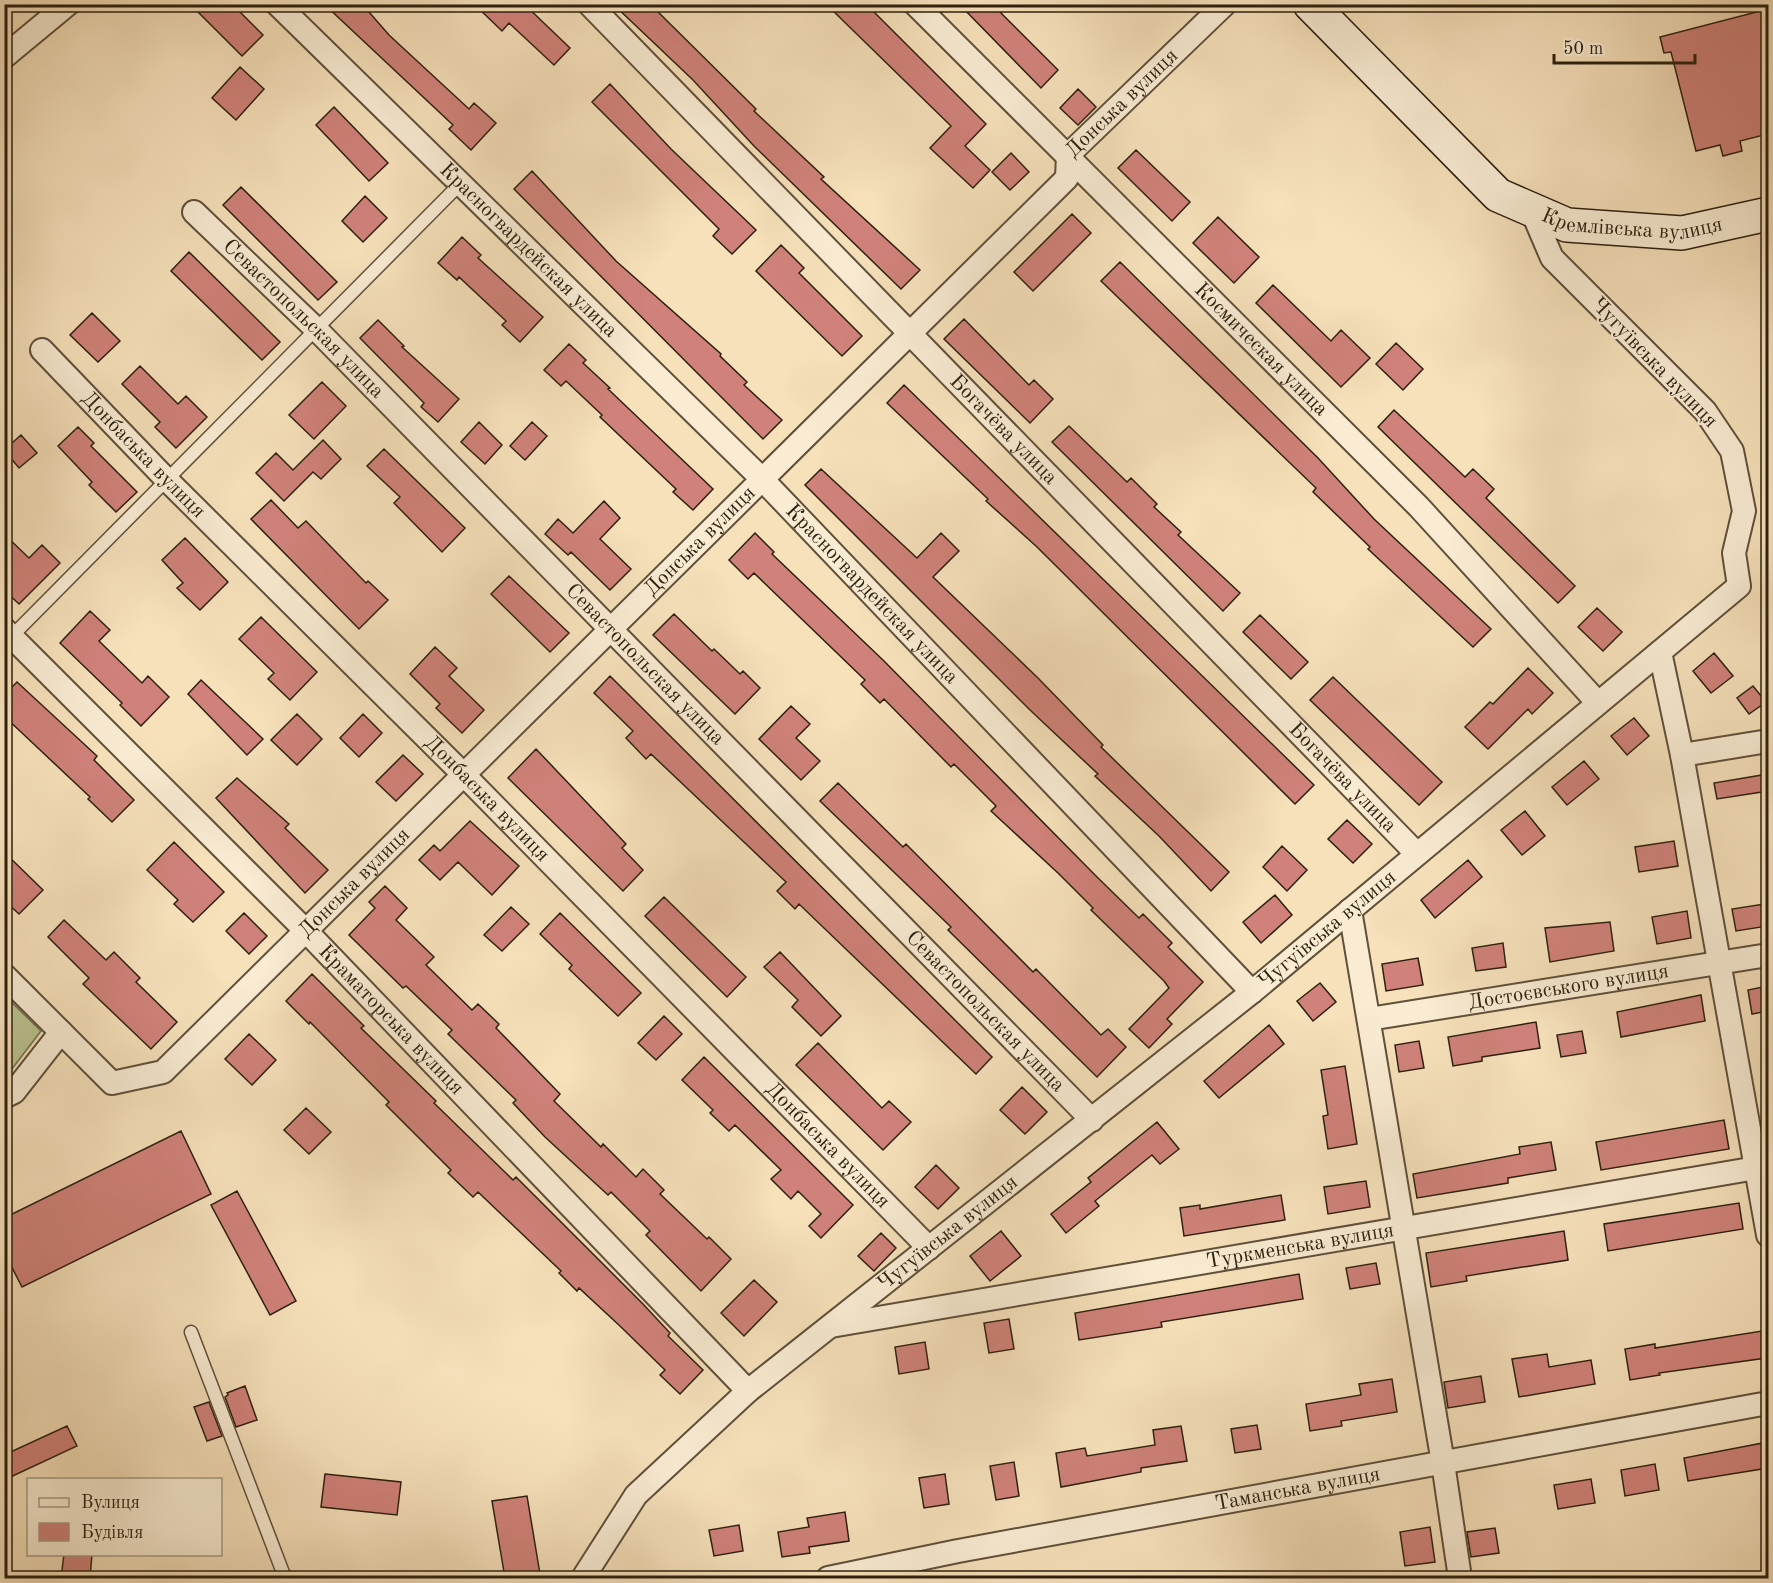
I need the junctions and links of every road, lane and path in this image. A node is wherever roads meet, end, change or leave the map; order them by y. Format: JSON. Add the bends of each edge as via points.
{"nodes":[{"id":1,"x":68,"y":4,"type":"edge"},
{"id":2,"x":277,"y":4,"type":"edge"},
{"id":3,"x":589,"y":4,"type":"edge"},
{"id":4,"x":915,"y":4,"type":"edge"},
{"id":5,"x":1225,"y":4,"type":"edge"},
{"id":6,"x":1310,"y":4,"type":"edge"},
{"id":7,"x":4,"y":57,"type":"edge"},
{"id":8,"x":1068,"y":155,"type":"junction"},
{"id":9,"x":459,"y":185,"type":"junction"},
{"id":10,"x":1531,"y":209,"type":"junction"},
{"id":11,"x":194,"y":212,"type":"dead end"},
{"id":12,"x":1768,"y":214,"type":"edge"},
{"id":13,"x":316,"y":329,"type":"junction"},
{"id":14,"x":909,"y":334,"type":"junction"},
{"id":15,"x":42,"y":350,"type":"dead end"},
{"id":16,"x":762,"y":479,"type":"junction"},
{"id":17,"x":167,"y":480,"type":"junction"},
{"id":18,"x":611,"y":629,"type":"junction"},
{"id":19,"x":7,"y":636,"type":"edge"},
{"id":20,"x":1660,"y":652,"type":"junction"},
{"id":21,"x":1598,"y":703,"type":"junction"},
{"id":22,"x":1768,"y":741,"type":"edge"},
{"id":23,"x":1682,"y":755,"type":"junction"},
{"id":24,"x":464,"y":775,"type":"junction"},
{"id":25,"x":1417,"y":854,"type":"junction"},
{"id":26,"x":1350,"y":910,"type":"junction"},
{"id":27,"x":306,"y":931,"type":"junction"},
{"id":28,"x":1768,"y":955,"type":"edge"},
{"id":29,"x":1718,"y":962,"type":"junction"},
{"id":30,"x":4,"y":975,"type":"edge"},
{"id":31,"x":1252,"y":992,"type":"junction"},
{"id":32,"x":1369,"y":1019,"type":"junction"},
{"id":33,"x":61,"y":1032,"type":"junction"},
{"id":34,"x":4,"y":1097,"type":"edge"},
{"id":35,"x":1092,"y":1120,"type":"junction"},
{"id":36,"x":1763,"y":1167,"type":"edge"},
{"id":37,"x":1404,"y":1228,"type":"junction"},
{"id":38,"x":1768,"y":1235,"type":"edge"},
{"id":39,"x":929,"y":1248,"type":"junction"},
{"id":40,"x":830,"y":1326,"type":"junction"},
{"id":41,"x":191,"y":1332,"type":"dead end"},
{"id":42,"x":748,"y":1391,"type":"junction"},
{"id":43,"x":1768,"y":1403,"type":"edge"},
{"id":44,"x":1443,"y":1463,"type":"junction"},
{"id":45,"x":285,"y":1578,"type":"edge"},
{"id":46,"x":583,"y":1578,"type":"edge"},
{"id":47,"x":828,"y":1578,"type":"edge"},
{"id":48,"x":1460,"y":1578,"type":"edge"}],
"edges":[{"from":1,"to":7,"type":"street"},
{"from":2,"to":9,"type":"street","name":"Красногвардейская улица"},
{"from":3,"to":14,"type":"street","name":"Богачёва улица"},
{"from":4,"to":8,"type":"street","name":"Космическая улица"},
{"from":5,"to":8,"type":"street","name":"Донська вулиця"},
{"from":6,"to":10,"type":"street","name":"Кремлівська вулиця","via":[[1498,195]]},
{"from":8,"to":14,"type":"street","name":"Донська вулиця","via":[[1067,178]]},
{"from":8,"to":21,"type":"street","name":"Космическая улица","via":[[1419,507]]},
{"from":9,"to":13,"type":"lane"},
{"from":9,"to":16,"type":"street","name":"Красногвардейская улица"},
{"from":10,"to":12,"type":"street","name":"Кремлівська вулиця","via":[[1567,225],[1682,232]]},
{"from":10,"to":20,"type":"street","name":"Чугуївська вулиця","via":[[1552,258],[1705,411],[1732,451],[1743,511],[1734,553],[1739,586]]},
{"from":11,"to":13,"type":"street","name":"Севастопольская улица"},
{"from":13,"to":17,"type":"lane"},
{"from":13,"to":18,"type":"street","name":"Севастопольская улица"},
{"from":14,"to":16,"type":"street","name":"Донська вулиця"},
{"from":14,"to":25,"type":"street","name":"Богачёва улица"},
{"from":15,"to":17,"type":"street","name":"Донбаська вулиця"},
{"from":16,"to":18,"type":"street","name":"Донська вулиця"},
{"from":16,"to":31,"type":"street","name":"Красногвардейская улица"},
{"from":17,"to":19,"type":"lane"},
{"from":17,"to":24,"type":"street","name":"Донбаська вулиця"},
{"from":18,"to":24,"type":"street","name":"Донська вулиця"},
{"from":18,"to":35,"type":"street","name":"Севастопольская улица"},
{"from":19,"to":27,"type":"street","name":"Краматорська вулиця"},
{"from":20,"to":21,"type":"street","name":"Чугуївська вулиця"},
{"from":20,"to":23,"type":"street"},
{"from":21,"to":25,"type":"street","name":"Чугуївська вулиця"},
{"from":22,"to":23,"type":"street"},
{"from":23,"to":29,"type":"street"},
{"from":24,"to":27,"type":"street","name":"Донська вулиця"},
{"from":24,"to":39,"type":"street","name":"Донбаська вулиця"},
{"from":25,"to":26,"type":"street","name":"Чугуївська вулиця"},
{"from":26,"to":31,"type":"street","name":"Чугуївська вулиця"},
{"from":26,"to":32,"type":"street"},
{"from":27,"to":33,"type":"street","name":"Донська вулиця","via":[[163,1072],[112,1083]]},
{"from":27,"to":42,"type":"street","name":"Краматорська вулиця"},
{"from":28,"to":29,"type":"street","name":"Достоєвського вулиця"},
{"from":29,"to":32,"type":"street","name":"Достоєвського вулиця"},
{"from":29,"to":36,"type":"street"},
{"from":30,"to":33,"type":"street"},
{"from":31,"to":35,"type":"street","name":"Чугуївська вулиця"},
{"from":32,"to":37,"type":"street"},
{"from":33,"to":34,"type":"street","via":[[14,1092]]},
{"from":35,"to":39,"type":"street","name":"Чугуївська вулиця"},
{"from":36,"to":37,"type":"street","name":"Туркменська вулиця"},
{"from":36,"to":38,"type":"street"},
{"from":37,"to":40,"type":"street","name":"Туркменська вулиця"},
{"from":37,"to":44,"type":"street"},
{"from":39,"to":40,"type":"street","name":"Чугуївська вулиця"},
{"from":40,"to":42,"type":"street","name":"Чугуївська вулиця"},
{"from":41,"to":45,"type":"lane"},
{"from":42,"to":46,"type":"street","name":"Чугуївська вулиця","via":[[636,1495]]},
{"from":43,"to":44,"type":"street","name":"Таманська вулиця"},
{"from":44,"to":47,"type":"street","name":"Таманська вулиця"},
{"from":44,"to":48,"type":"street"}]}
